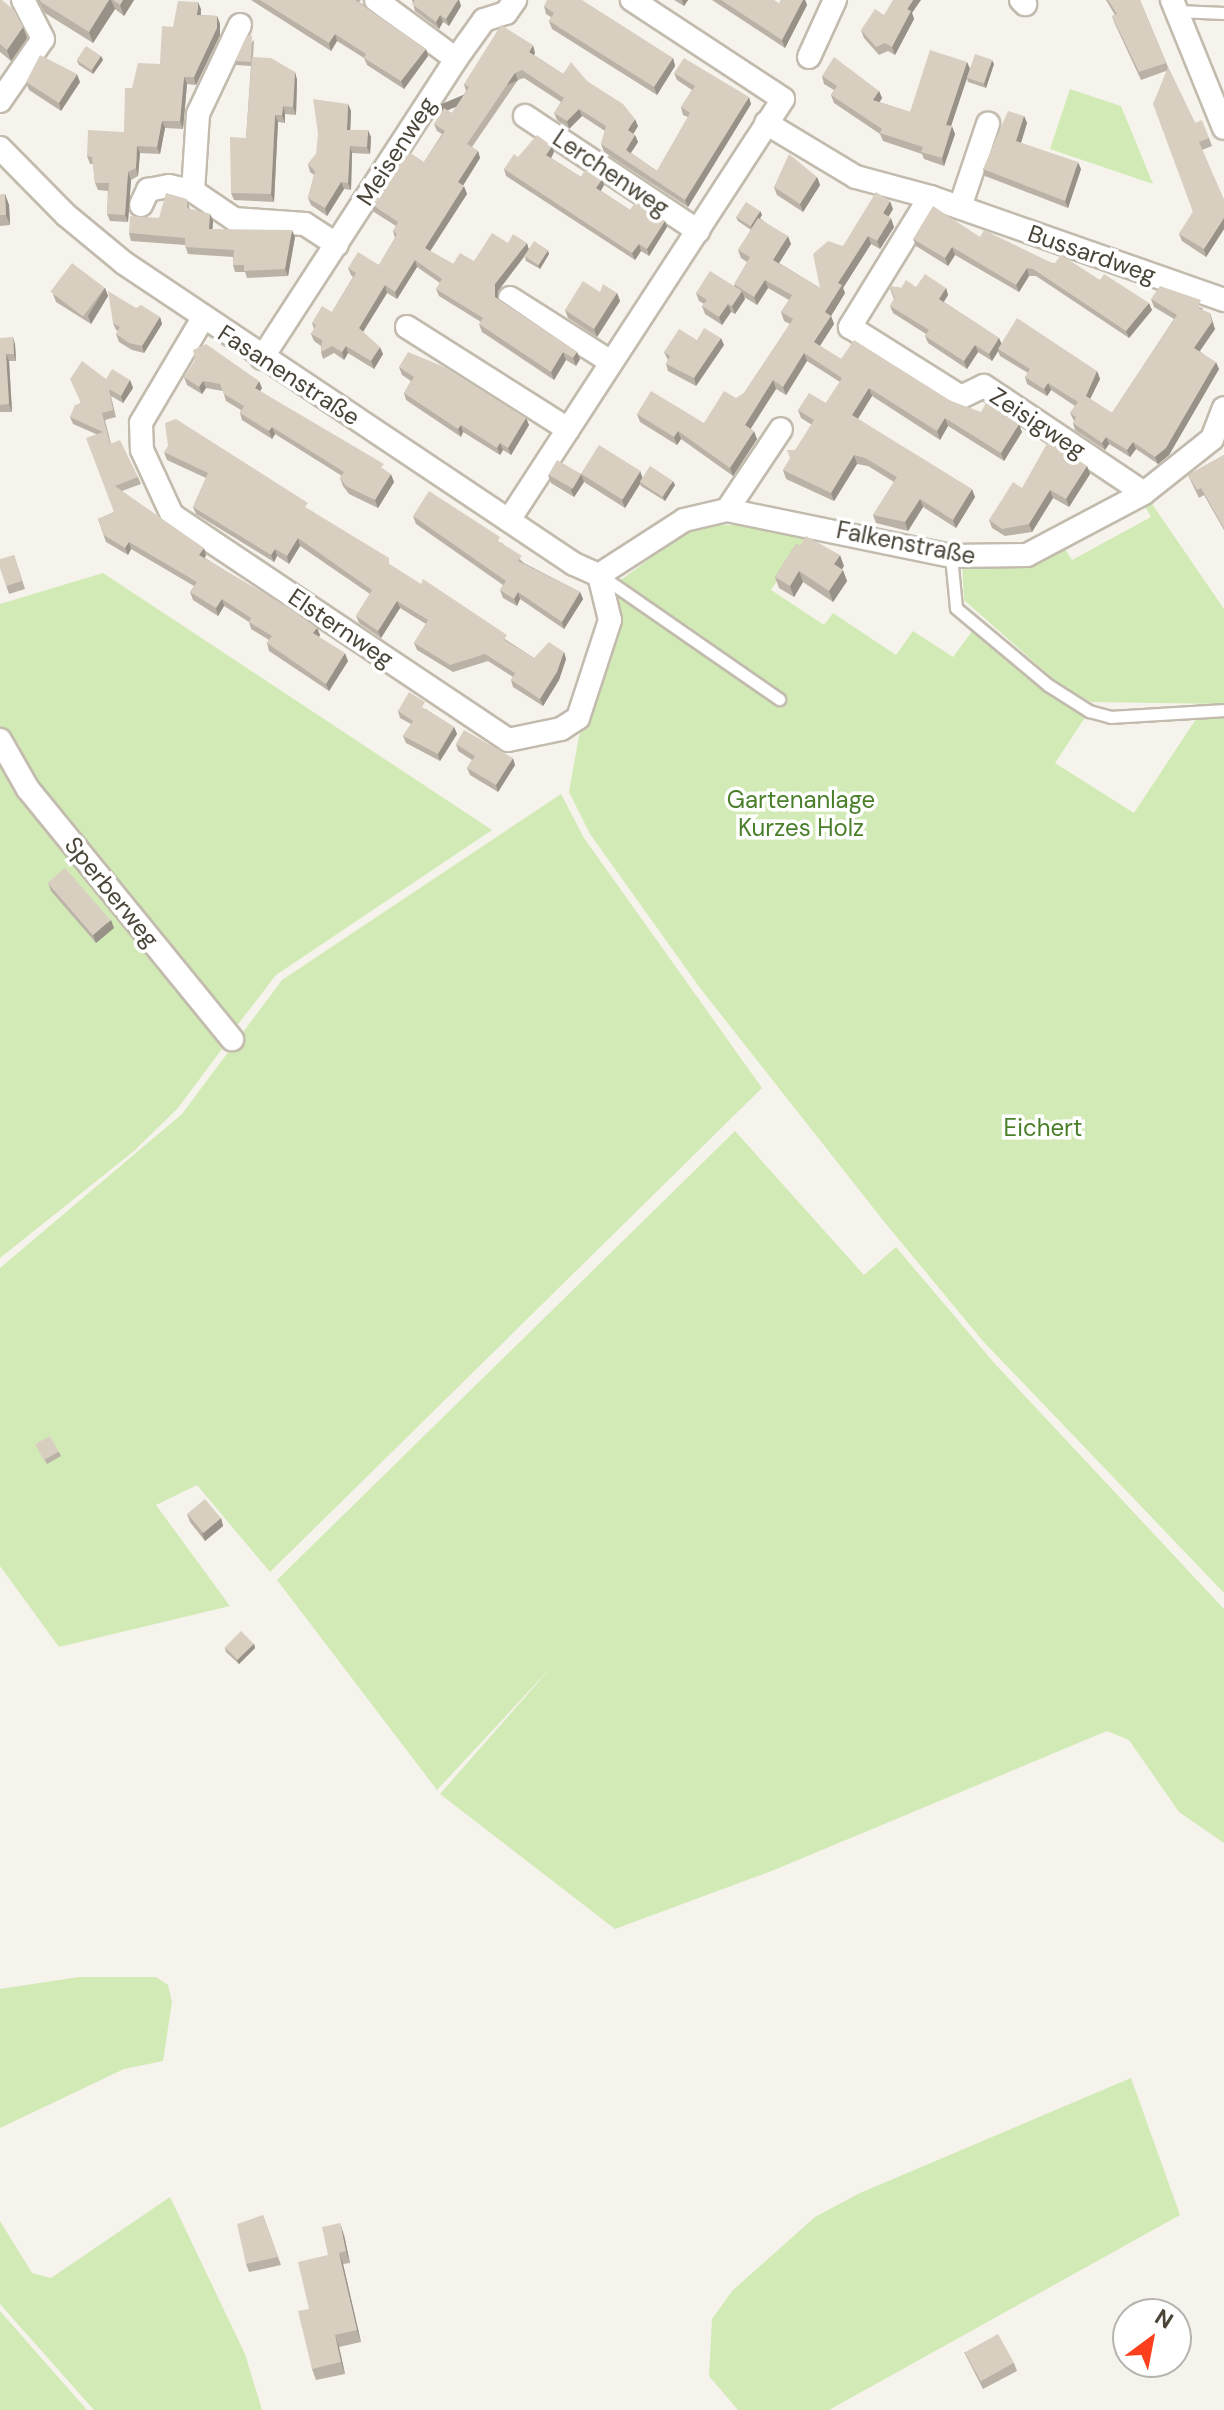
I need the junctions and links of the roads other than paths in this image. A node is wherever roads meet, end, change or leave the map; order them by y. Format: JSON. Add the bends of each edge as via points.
{"nodes":[{"id":1,"x":23,"y":0,"type":"edge"},
{"id":2,"x":376,"y":0,"type":"edge"},
{"id":3,"x":515,"y":0,"type":"edge"},
{"id":4,"x":632,"y":0,"type":"edge"},
{"id":5,"x":835,"y":0,"type":"edge"},
{"id":6,"x":1175,"y":5,"type":"edge"},
{"id":7,"x":1224,"y":13,"type":"edge"},
{"id":8,"x":240,"y":25,"type":"dead end"},
{"id":9,"x":809,"y":57,"type":"dead end"},
{"id":10,"x":456,"y":59,"type":"junction"},
{"id":11,"x":0,"y":101,"type":"edge"},
{"id":12,"x":525,"y":116,"type":"dead end"},
{"id":13,"x":766,"y":123,"type":"junction"},
{"id":14,"x":988,"y":124,"type":"dead end"},
{"id":15,"x":1224,"y":128,"type":"edge"},
{"id":16,"x":0,"y":148,"type":"edge"},
{"id":17,"x":193,"y":191,"type":"junction"},
{"id":18,"x":930,"y":197,"type":"junction"},
{"id":19,"x":141,"y":205,"type":"dead end"},
{"id":20,"x":960,"y":207,"type":"junction"},
{"id":21,"x":698,"y":231,"type":"junction"},
{"id":22,"x":337,"y":245,"type":"junction"},
{"id":23,"x":510,"y":298,"type":"dead end"},
{"id":24,"x":1224,"y":300,"type":"edge"},
{"id":25,"x":203,"y":318,"type":"junction"},
{"id":26,"x":407,"y":327,"type":"dead end"},
{"id":27,"x":262,"y":358,"type":"junction"},
{"id":28,"x":611,"y":362,"type":"junction"},
{"id":29,"x":1224,"y":408,"type":"edge"},
{"id":30,"x":568,"y":429,"type":"junction"},
{"id":31,"x":781,"y":429,"type":"dead end"},
{"id":32,"x":1218,"y":443,"type":"edge"},
{"id":33,"x":1144,"y":493,"type":"junction"},
{"id":34,"x":727,"y":510,"type":"junction"},
{"id":35,"x":509,"y":520,"type":"junction"},
{"id":36,"x":951,"y":556,"type":"junction"},
{"id":37,"x":599,"y":575,"type":"junction"},
{"id":38,"x":779,"y":699,"type":"dead end"},
{"id":39,"x":1224,"y":710,"type":"edge"},
{"id":40,"x":0,"y":740,"type":"edge"},
{"id":41,"x":232,"y":1039,"type":"dead end"}],
"edges":[{"from":1,"to":11,"type":"street","via":[[43,39]]},
{"from":2,"to":10,"type":"street"},
{"from":3,"to":10,"type":"street","name":"Meisenweg","via":[[506,13],[484,20]]},
{"from":4,"to":13,"type":"street","via":[[783,99]]},
{"from":5,"to":9,"type":"street"},
{"from":6,"to":7,"type":"lane"},
{"from":6,"to":15,"type":"street"},
{"from":8,"to":17,"type":"street","via":[[198,114]]},
{"from":10,"to":22,"type":"street","name":"Meisenweg"},
{"from":12,"to":21,"type":"street","name":"Lerchenweg"},
{"from":13,"to":18,"type":"street","name":"Bussardweg","via":[[856,177]]},
{"from":13,"to":21,"type":"street"},
{"from":14,"to":20,"type":"street"},
{"from":16,"to":25,"type":"street","name":"Fasanenstraße","via":[[92,239]]},
{"from":17,"to":19,"type":"street","via":[[169,186],[148,190]]},
{"from":17,"to":22,"type":"street","via":[[234,219],[305,224]]},
{"from":18,"to":20,"type":"street","name":"Bussardweg"},
{"from":18,"to":33,"type":"street","name":"Zeisigweg","via":[[850,327],[961,397],[984,386]]},
{"from":20,"to":24,"type":"street","name":"Bussardweg"},
{"from":21,"to":28,"type":"street"},
{"from":22,"to":27,"type":"street","name":"Meisenweg"},
{"from":23,"to":28,"type":"street"},
{"from":25,"to":27,"type":"street","name":"Fasanenstraße"},
{"from":25,"to":37,"type":"street","name":"Elsternweg","via":[[141,423],[142,450],[172,515],[508,740],[561,729],[578,718],[610,620]]},
{"from":26,"to":30,"type":"street"},
{"from":27,"to":35,"type":"street","name":"Fasanenstraße"},
{"from":28,"to":30,"type":"street"},
{"from":29,"to":32,"type":"street","name":"Falkenstraße"},
{"from":30,"to":35,"type":"street"},
{"from":31,"to":34,"type":"street"},
{"from":32,"to":33,"type":"street","name":"Falkenstraße"},
{"from":33,"to":36,"type":"street","name":"Falkenstraße","via":[[1027,555]]},
{"from":34,"to":36,"type":"street","name":"Falkenstraße"},
{"from":34,"to":37,"type":"street","name":"Falkenstraße","via":[[684,520]]},
{"from":35,"to":37,"type":"street","name":"Fasanenstraße"},
{"from":36,"to":39,"type":"lane","via":[[956,608],[1048,685],[1089,711],[1111,717]]},
{"from":37,"to":38,"type":"lane"},
{"from":40,"to":41,"type":"street","name":"Sperberweg","via":[[28,789]]}]}
